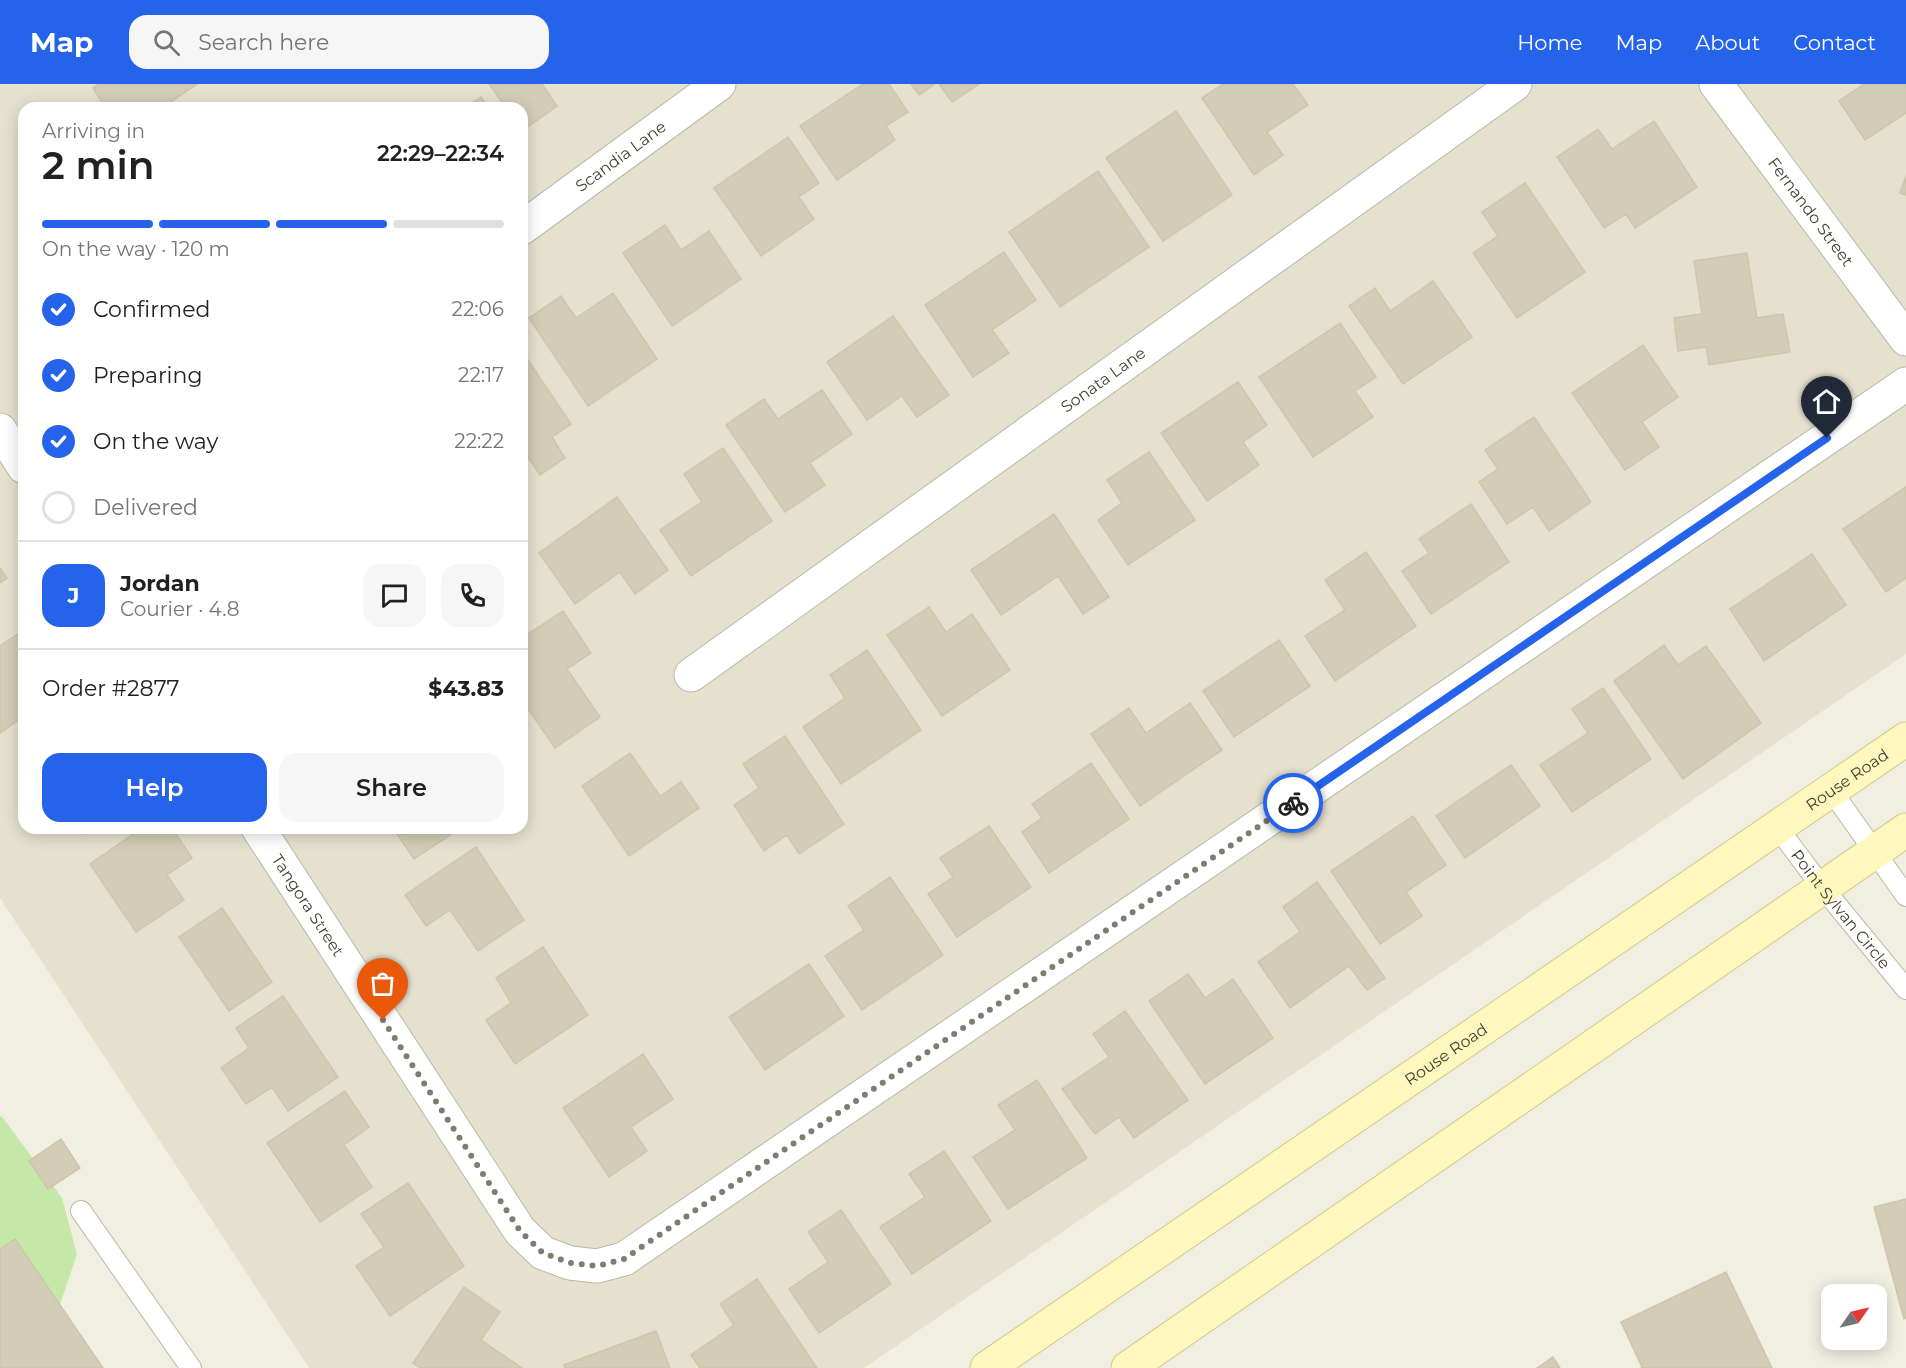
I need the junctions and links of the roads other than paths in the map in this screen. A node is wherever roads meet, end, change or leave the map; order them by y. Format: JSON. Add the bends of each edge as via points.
{"nodes":[{"id":1,"x":719,"y":84,"type":"edge"},
{"id":2,"x":1515,"y":84,"type":"edge"},
{"id":3,"x":1716,"y":84,"type":"edge"},
{"id":4,"x":528,"y":224,"type":"edge"},
{"id":5,"x":1906,"y":339,"type":"edge"},
{"id":6,"x":1906,"y":384,"type":"edge"},
{"id":7,"x":0,"y":430,"type":"edge"},
{"id":8,"x":18,"y":458,"type":"edge"},
{"id":9,"x":691,"y":675,"type":"dead end"},
{"id":10,"x":1906,"y":739,"type":"edge"},
{"id":11,"x":1831,"y":790,"type":"junction"},
{"id":12,"x":1777,"y":827,"type":"junction"},
{"id":13,"x":1906,"y":830,"type":"edge"},
{"id":14,"x":262,"y":834,"type":"edge"},
{"id":15,"x":1876,"y":851,"type":"junction"},
{"id":16,"x":1822,"y":887,"type":"junction"},
{"id":17,"x":1906,"y":896,"type":"edge"},
{"id":18,"x":1906,"y":989,"type":"edge"},
{"id":19,"x":81,"y":1211,"type":"dead end"},
{"id":20,"x":191,"y":1368,"type":"edge"},
{"id":21,"x":987,"y":1368,"type":"edge"},
{"id":22,"x":1128,"y":1368,"type":"edge"}],
"edges":[{"from":1,"to":4,"type":"street","name":"Scandia Lane"},
{"from":2,"to":9,"type":"street","name":"Sonata Lane"},
{"from":3,"to":5,"type":"street","name":"Fernando Street"},
{"from":6,"to":14,"type":"street","name":"Tangora Street","via":[[624,1259],[597,1266],[570,1263],[543,1253],[520,1231]]},
{"from":7,"to":8,"type":"street"},
{"from":10,"to":11,"type":"street","name":"Rouse Road"},
{"from":11,"to":12,"type":"street","name":"Rouse Road"},
{"from":11,"to":15,"type":"lane"},
{"from":12,"to":16,"type":"lane","name":"Point Sylvan Circle"},
{"from":12,"to":21,"type":"street","name":"Rouse Road"},
{"from":13,"to":15,"type":"street"},
{"from":15,"to":16,"type":"street"},
{"from":15,"to":17,"type":"lane"},
{"from":16,"to":18,"type":"lane","name":"Point Sylvan Circle"},
{"from":16,"to":22,"type":"street"},
{"from":19,"to":20,"type":"lane"}]}
